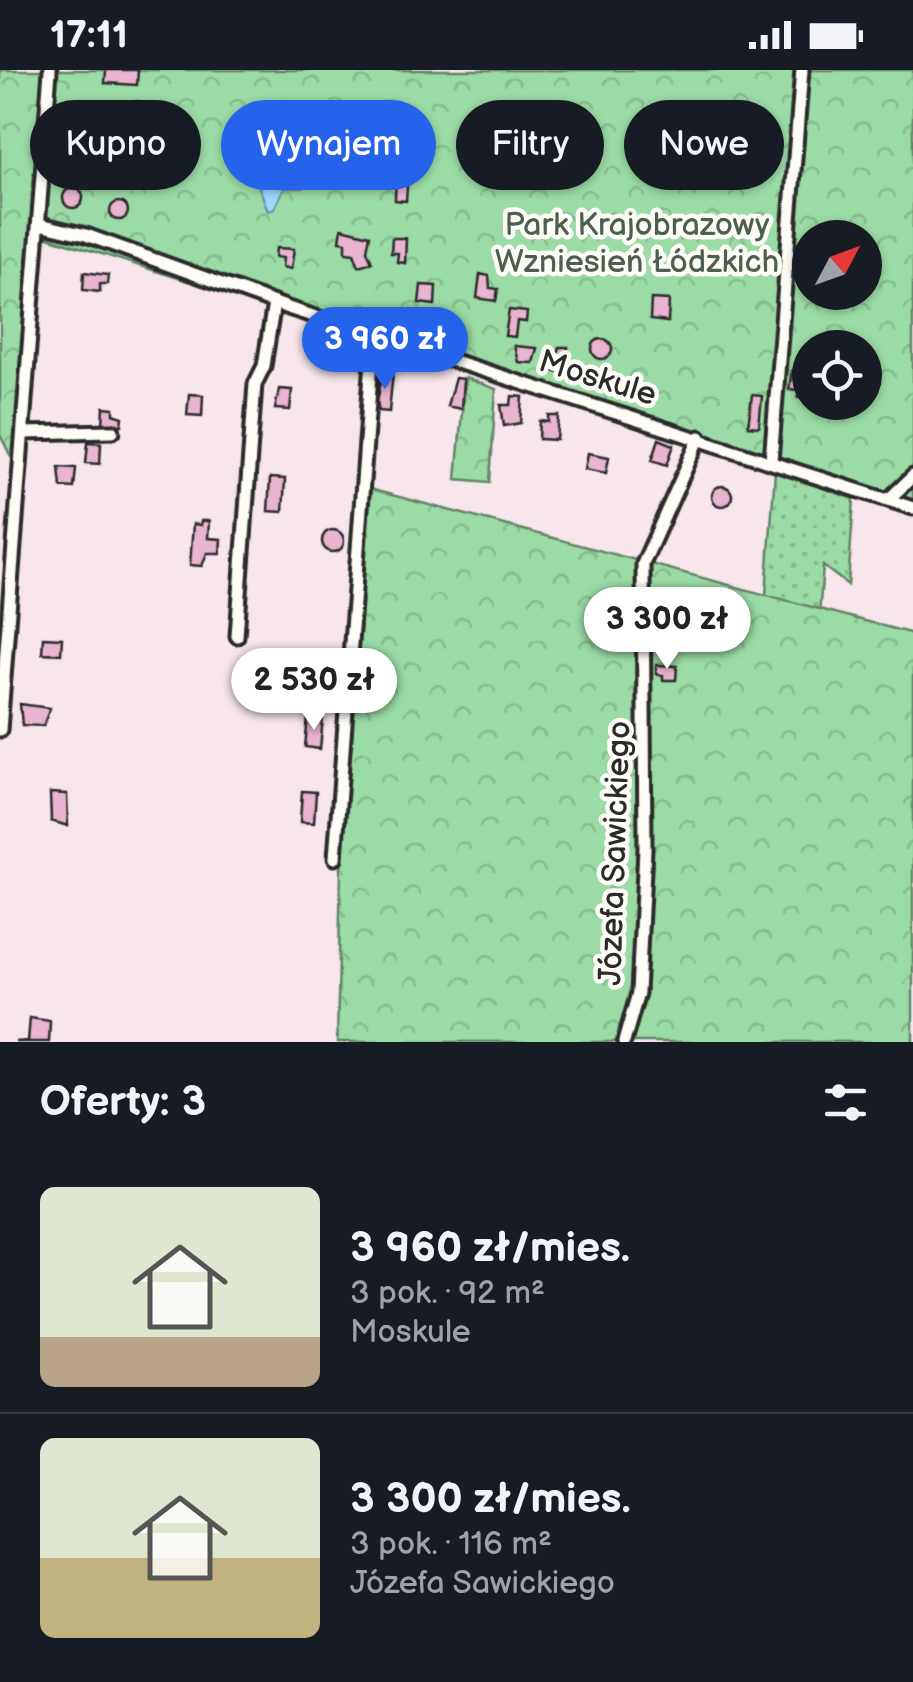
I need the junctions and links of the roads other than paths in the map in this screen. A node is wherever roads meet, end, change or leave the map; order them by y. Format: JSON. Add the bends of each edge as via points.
{"nodes":[{"id":1,"x":50,"y":70,"type":"edge"},
{"id":2,"x":802,"y":70,"type":"edge"},
{"id":3,"x":40,"y":224,"type":"junction"},
{"id":4,"x":274,"y":303,"type":"junction"},
{"id":5,"x":374,"y":334,"type":"junction"},
{"id":6,"x":113,"y":431,"type":"dead end"},
{"id":7,"x":23,"y":433,"type":"junction"},
{"id":8,"x":700,"y":437,"type":"junction"},
{"id":9,"x":771,"y":461,"type":"junction"},
{"id":10,"x":913,"y":476,"type":"edge"},
{"id":11,"x":888,"y":500,"type":"junction"},
{"id":12,"x":913,"y":508,"type":"edge"},
{"id":13,"x":237,"y":636,"type":"dead end"},
{"id":14,"x":0,"y":730,"type":"edge"},
{"id":15,"x":336,"y":858,"type":"dead end"},
{"id":16,"x":624,"y":1042,"type":"edge"}],
"edges":[{"from":1,"to":3,"type":"street"},
{"from":2,"to":9,"type":"street"},
{"from":3,"to":4,"type":"street","name":"Moskule"},
{"from":3,"to":7,"type":"street"},
{"from":4,"to":5,"type":"street","name":"Moskule"},
{"from":4,"to":13,"type":"street","via":[[255,384]]},
{"from":5,"to":8,"type":"street","name":"Moskule"},
{"from":5,"to":15,"type":"street"},
{"from":6,"to":7,"type":"street"},
{"from":7,"to":14,"type":"street"},
{"from":8,"to":9,"type":"street","name":"Moskule"},
{"from":8,"to":16,"type":"street","name":"Józefa Sawickiego","via":[[643,564],[646,849],[638,994]]},
{"from":9,"to":11,"type":"street","name":"Moskule"},
{"from":10,"to":11,"type":"street"},
{"from":11,"to":12,"type":"street","name":"Moskule"}]}
